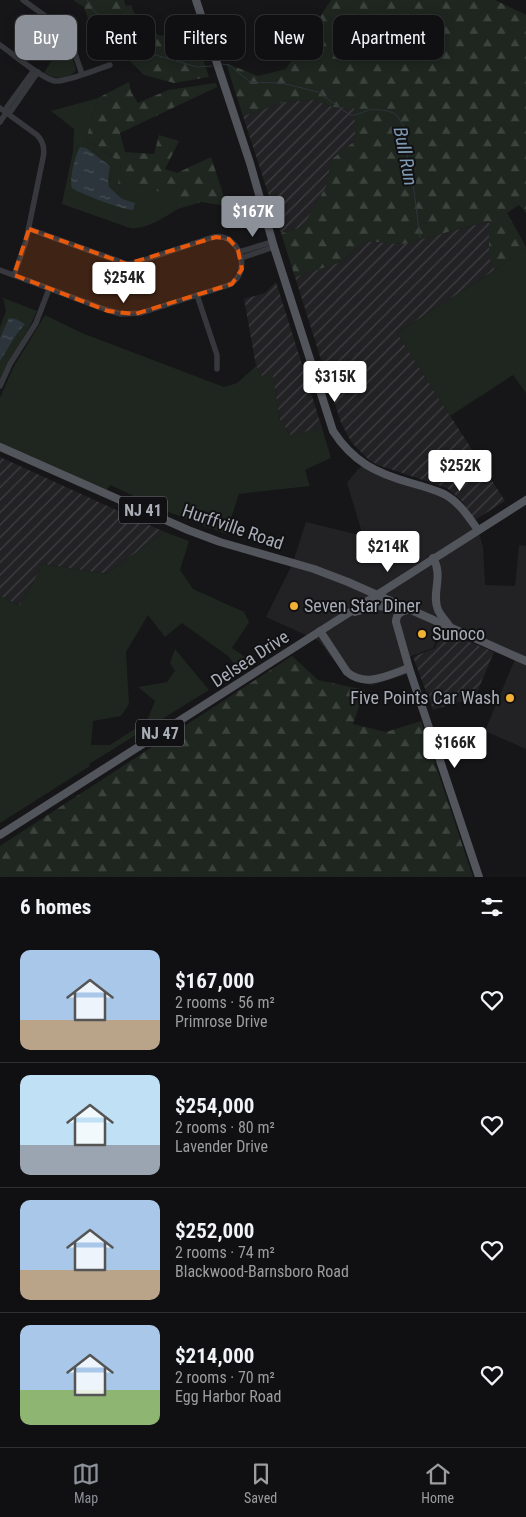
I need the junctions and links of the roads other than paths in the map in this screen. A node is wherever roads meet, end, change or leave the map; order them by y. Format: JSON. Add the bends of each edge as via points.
{"nodes":[{"id":1,"x":23,"y":0,"type":"edge"},
{"id":2,"x":196,"y":0,"type":"edge"},
{"id":3,"x":0,"y":45,"type":"edge"},
{"id":4,"x":110,"y":65,"type":"dead end"},
{"id":5,"x":36,"y":71,"type":"junction"},
{"id":6,"x":82,"y":74,"type":"junction"},
{"id":7,"x":0,"y":108,"type":"edge"},
{"id":8,"x":6,"y":113,"type":"junction"},
{"id":9,"x":0,"y":122,"type":"edge"},
{"id":10,"x":29,"y":229,"type":"junction"},
{"id":11,"x":273,"y":245,"type":"junction"},
{"id":12,"x":240,"y":255,"type":"junction"},
{"id":13,"x":0,"y":270,"type":"edge"},
{"id":14,"x":14,"y":275,"type":"junction"},
{"id":15,"x":49,"y":289,"type":"junction"},
{"id":16,"x":197,"y":296,"type":"junction"},
{"id":17,"x":217,"y":369,"type":"dead end"},
{"id":18,"x":0,"y":386,"type":"edge"},
{"id":19,"x":0,"y":447,"type":"edge"},
{"id":20,"x":526,"y":500,"type":"edge"},
{"id":21,"x":478,"y":530,"type":"junction"},
{"id":22,"x":433,"y":558,"type":"junction"},
{"id":23,"x":375,"y":594,"type":"junction"},
{"id":24,"x":409,"y":609,"type":"junction"},
{"id":25,"x":348,"y":613,"type":"junction"},
{"id":26,"x":451,"y":628,"type":"junction"},
{"id":27,"x":320,"y":631,"type":"junction"},
{"id":28,"x":526,"y":661,"type":"edge"},
{"id":29,"x":409,"y":668,"type":"junction"},
{"id":30,"x":0,"y":835,"type":"edge"},
{"id":31,"x":480,"y":877,"type":"edge"}],
"edges":[{"from":1,"to":6,"type":"street","via":[[66,31]]},
{"from":2,"to":11,"type":"main road","via":[[250,163]]},
{"from":3,"to":5,"type":"street"},
{"from":4,"to":6,"type":"street"},
{"from":5,"to":6,"type":"street","via":[[58,81]]},
{"from":5,"to":8,"type":"street","via":[[11,111]]},
{"from":7,"to":8,"type":"street"},
{"from":8,"to":9,"type":"street"},
{"from":8,"to":10,"type":"street","via":[[37,135],[43,145],[44,155]]},
{"from":10,"to":12,"type":"street","via":[[127,264],[218,237],[230,240]]},
{"from":10,"to":14,"type":"street"},
{"from":11,"to":12,"type":"street"},
{"from":11,"to":21,"type":"main road","via":[[329,422],[339,441],[350,454],[375,471],[443,494],[464,510]]},
{"from":12,"to":16,"type":"street","via":[[242,269],[237,280]]},
{"from":13,"to":14,"type":"street"},
{"from":14,"to":15,"type":"street"},
{"from":15,"to":16,"type":"street","via":[[104,310],[126,314],[141,313]]},
{"from":15,"to":18,"type":"street","via":[[36,323]]},
{"from":16,"to":17,"type":"street","via":[[217,355]]},
{"from":19,"to":23,"type":"main road","name":"Hurffville Road","number":"NJ 41","via":[[188,530],[318,571]]},
{"from":20,"to":21,"type":"main road","name":"Delsea Drive"},
{"from":21,"to":22,"type":"main road","name":"Delsea Drive"},
{"from":22,"to":23,"type":"main road","name":"Delsea Drive"},
{"from":22,"to":26,"type":"main road","via":[[439,571],[437,605]]},
{"from":23,"to":24,"type":"main road","number":"NJ 47"},
{"from":23,"to":25,"type":"main road","name":"Delsea Drive","number":"NJ 47"},
{"from":24,"to":25,"type":"main road","number":"NJ 47","via":[[377,606]]},
{"from":24,"to":26,"type":"main road","number":"NJ 47"},
{"from":24,"to":29,"type":"main road","via":[[396,616],[396,622]]},
{"from":25,"to":27,"type":"main road","name":"Delsea Drive","number":"NJ 47"},
{"from":26,"to":28,"type":"main road","number":"NJ 47"},
{"from":27,"to":29,"type":"main road","via":[[353,677],[372,680]]},
{"from":27,"to":30,"type":"main road","name":"Delsea Drive","number":"NJ 47"},
{"from":29,"to":31,"type":"main road"}]}
